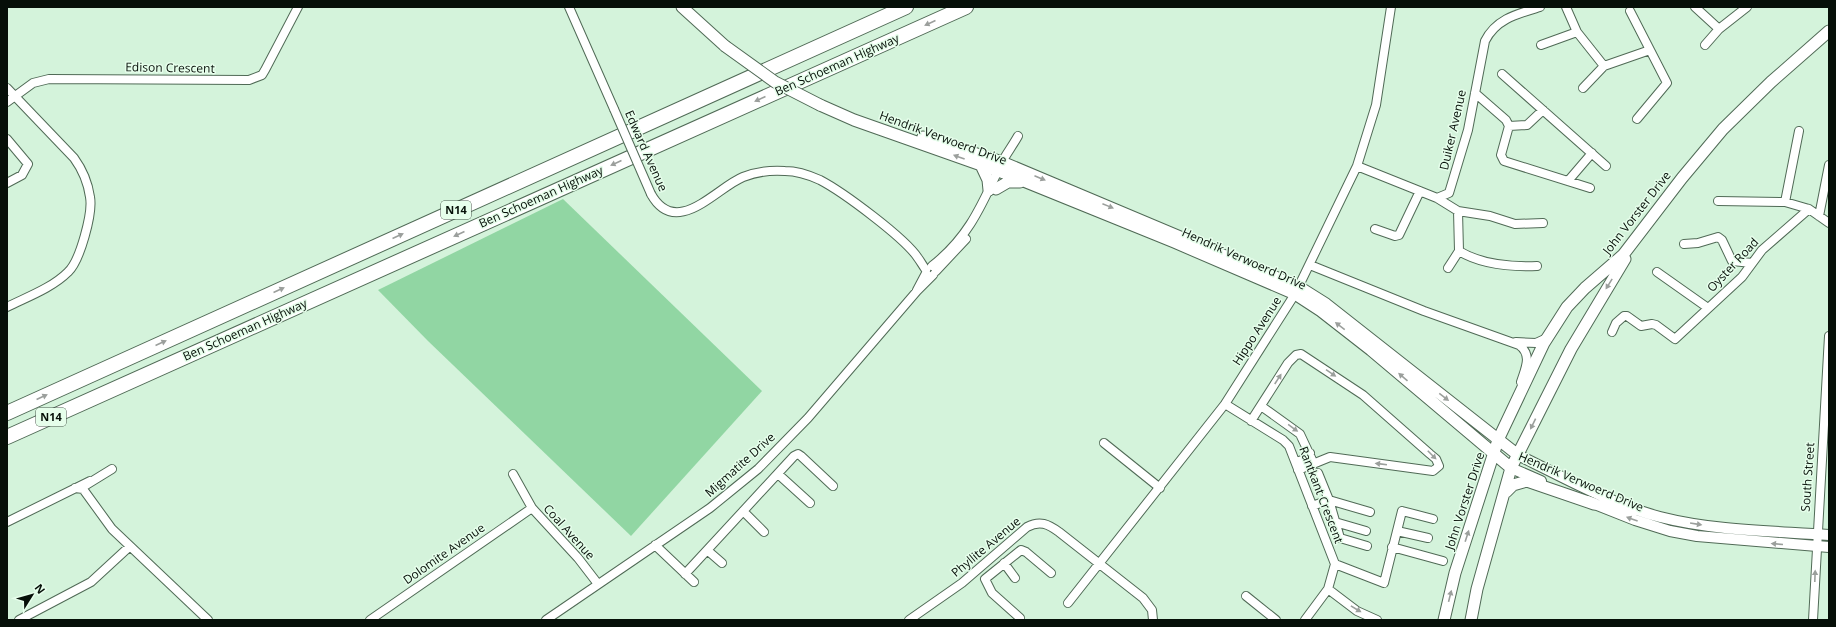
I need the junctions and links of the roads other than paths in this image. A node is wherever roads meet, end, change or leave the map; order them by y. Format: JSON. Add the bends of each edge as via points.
{"nodes":[{"id":1,"x":298,"y":7,"type":"edge"},
{"id":2,"x":569,"y":7,"type":"edge"},
{"id":3,"x":682,"y":7,"type":"edge"},
{"id":4,"x":688,"y":7,"type":"edge"},
{"id":5,"x":906,"y":7,"type":"edge"},
{"id":6,"x":966,"y":7,"type":"edge"},
{"id":7,"x":1391,"y":7,"type":"edge"},
{"id":8,"x":1540,"y":7,"type":"edge"},
{"id":9,"x":1566,"y":7,"type":"edge"},
{"id":10,"x":1695,"y":7,"type":"edge"},
{"id":11,"x":1747,"y":7,"type":"edge"},
{"id":12,"x":1630,"y":11,"type":"dead end"},
{"id":13,"x":1719,"y":29,"type":"junction"},
{"id":14,"x":1829,"y":31,"type":"edge"},
{"id":15,"x":1577,"y":32,"type":"junction"},
{"id":16,"x":1829,"y":36,"type":"edge"},
{"id":17,"x":726,"y":44,"type":"junction"},
{"id":18,"x":1541,"y":45,"type":"dead end"},
{"id":19,"x":1704,"y":45,"type":"dead end"},
{"id":20,"x":1650,"y":50,"type":"junction"},
{"id":21,"x":1604,"y":66,"type":"junction"},
{"id":22,"x":1502,"y":74,"type":"dead end"},
{"id":23,"x":7,"y":88,"type":"edge"},
{"id":24,"x":1583,"y":88,"type":"dead end"},
{"id":25,"x":1475,"y":93,"type":"junction"},
{"id":26,"x":15,"y":96,"type":"junction"},
{"id":27,"x":7,"y":102,"type":"edge"},
{"id":28,"x":821,"y":103,"type":"junction"},
{"id":29,"x":1543,"y":110,"type":"junction"},
{"id":30,"x":1637,"y":119,"type":"dead end"},
{"id":31,"x":1509,"y":126,"type":"junction"},
{"id":32,"x":1799,"y":131,"type":"dead end"},
{"id":33,"x":1018,"y":136,"type":"dead end"},
{"id":34,"x":7,"y":139,"type":"edge"},
{"id":35,"x":1592,"y":153,"type":"junction"},
{"id":36,"x":981,"y":165,"type":"junction"},
{"id":37,"x":1357,"y":166,"type":"junction"},
{"id":38,"x":1606,"y":166,"type":"dead end"},
{"id":39,"x":1829,"y":166,"type":"edge"},
{"id":40,"x":1003,"y":168,"type":"junction"},
{"id":41,"x":1568,"y":181,"type":"junction"},
{"id":42,"x":7,"y":183,"type":"edge"},
{"id":43,"x":1026,"y":183,"type":"junction"},
{"id":44,"x":1590,"y":188,"type":"dead end"},
{"id":45,"x":992,"y":189,"type":"junction"},
{"id":46,"x":1420,"y":191,"type":"junction"},
{"id":47,"x":1449,"y":193,"type":"junction"},
{"id":48,"x":1437,"y":198,"type":"junction"},
{"id":49,"x":1718,"y":201,"type":"dead end"},
{"id":50,"x":1785,"y":202,"type":"junction"},
{"id":51,"x":1809,"y":209,"type":"junction"},
{"id":52,"x":1456,"y":211,"type":"junction"},
{"id":53,"x":1819,"y":216,"type":"junction"},
{"id":54,"x":1829,"y":223,"type":"edge"},
{"id":55,"x":1543,"y":224,"type":"dead end"},
{"id":56,"x":1375,"y":229,"type":"dead end"},
{"id":57,"x":1684,"y":244,"type":"dead end"},
{"id":58,"x":1458,"y":251,"type":"junction"},
{"id":59,"x":1752,"y":263,"type":"junction"},
{"id":60,"x":1310,"y":265,"type":"junction"},
{"id":61,"x":1537,"y":266,"type":"dead end"},
{"id":62,"x":1448,"y":268,"type":"dead end"},
{"id":63,"x":931,"y":270,"type":"junction"},
{"id":64,"x":1657,"y":272,"type":"dead end"},
{"id":65,"x":1297,"y":290,"type":"junction"},
{"id":66,"x":7,"y":307,"type":"edge"},
{"id":67,"x":1708,"y":308,"type":"junction"},
{"id":68,"x":1612,"y":332,"type":"dead end"},
{"id":69,"x":1829,"y":336,"type":"edge"},
{"id":70,"x":1548,"y":337,"type":"junction"},
{"id":71,"x":1511,"y":341,"type":"junction"},
{"id":72,"x":1827,"y":390,"type":"edge"},
{"id":73,"x":94,"y":398,"type":"junction"},
{"id":74,"x":1225,"y":404,"type":"junction"},
{"id":75,"x":1261,"y":406,"type":"junction"},
{"id":76,"x":7,"y":413,"type":"edge"},
{"id":77,"x":1510,"y":416,"type":"junction"},
{"id":78,"x":1251,"y":421,"type":"junction"},
{"id":79,"x":7,"y":437,"type":"edge"},
{"id":80,"x":1498,"y":440,"type":"junction"},
{"id":81,"x":7,"y":441,"type":"edge"},
{"id":82,"x":1104,"y":443,"type":"dead end"},
{"id":83,"x":1310,"y":454,"type":"junction"},
{"id":84,"x":1493,"y":454,"type":"junction"},
{"id":85,"x":1518,"y":455,"type":"junction"},
{"id":86,"x":1296,"y":462,"type":"junction"},
{"id":87,"x":1314,"y":464,"type":"junction"},
{"id":88,"x":1825,"y":465,"type":"edge"},
{"id":89,"x":1511,"y":468,"type":"junction"},
{"id":90,"x":112,"y":469,"type":"dead end"},
{"id":91,"x":1298,"y":470,"type":"junction"},
{"id":92,"x":1318,"y":473,"type":"dead end"},
{"id":93,"x":513,"y":474,"type":"dead end"},
{"id":94,"x":778,"y":474,"type":"junction"},
{"id":95,"x":90,"y":481,"type":"junction"},
{"id":96,"x":833,"y":486,"type":"dead end"},
{"id":97,"x":75,"y":488,"type":"junction"},
{"id":98,"x":1160,"y":488,"type":"junction"},
{"id":99,"x":1506,"y":492,"type":"junction"},
{"id":100,"x":87,"y":493,"type":"junction"},
{"id":101,"x":1329,"y":500,"type":"junction"},
{"id":102,"x":810,"y":503,"type":"dead end"},
{"id":103,"x":1594,"y":504,"type":"junction"},
{"id":104,"x":1312,"y":506,"type":"junction"},
{"id":105,"x":532,"y":508,"type":"junction"},
{"id":106,"x":743,"y":511,"type":"junction"},
{"id":107,"x":1370,"y":512,"type":"dead end"},
{"id":108,"x":1433,"y":519,"type":"dead end"},
{"id":109,"x":7,"y":522,"type":"edge"},
{"id":110,"x":1335,"y":522,"type":"junction"},
{"id":111,"x":1366,"y":531,"type":"dead end"},
{"id":112,"x":1397,"y":531,"type":"junction"},
{"id":113,"x":764,"y":532,"type":"dead end"},
{"id":114,"x":1816,"y":534,"type":"junction"},
{"id":115,"x":1829,"y":535,"type":"edge"},
{"id":116,"x":1428,"y":538,"type":"dead end"},
{"id":117,"x":655,"y":545,"type":"junction"},
{"id":118,"x":1367,"y":546,"type":"dead end"},
{"id":119,"x":129,"y":547,"type":"junction"},
{"id":120,"x":1392,"y":547,"type":"junction"},
{"id":121,"x":1816,"y":547,"type":"junction"},
{"id":122,"x":1829,"y":547,"type":"edge"},
{"id":123,"x":707,"y":550,"type":"junction"},
{"id":124,"x":1443,"y":561,"type":"dead end"},
{"id":125,"x":722,"y":563,"type":"dead end"},
{"id":126,"x":1004,"y":563,"type":"junction"},
{"id":127,"x":1100,"y":563,"type":"junction"},
{"id":128,"x":1335,"y":564,"type":"junction"},
{"id":129,"x":981,"y":568,"type":"junction"},
{"id":130,"x":1051,"y":573,"type":"dead end"},
{"id":131,"x":685,"y":574,"type":"junction"},
{"id":132,"x":988,"y":576,"type":"junction"},
{"id":133,"x":1015,"y":578,"type":"dead end"},
{"id":134,"x":694,"y":582,"type":"dead end"},
{"id":135,"x":598,"y":584,"type":"junction"},
{"id":136,"x":1328,"y":589,"type":"junction"},
{"id":137,"x":1246,"y":596,"type":"dead end"},
{"id":138,"x":1068,"y":604,"type":"dead end"},
{"id":139,"x":1020,"y":618,"type":"dead end"},
{"id":140,"x":20,"y":620,"type":"edge"},
{"id":141,"x":208,"y":620,"type":"edge"},
{"id":142,"x":370,"y":620,"type":"edge"},
{"id":143,"x":546,"y":620,"type":"edge"},
{"id":144,"x":909,"y":620,"type":"edge"},
{"id":145,"x":1153,"y":620,"type":"edge"},
{"id":146,"x":1276,"y":620,"type":"edge"},
{"id":147,"x":1305,"y":620,"type":"edge"},
{"id":148,"x":1378,"y":620,"type":"edge"},
{"id":149,"x":1444,"y":620,"type":"edge"},
{"id":150,"x":1471,"y":620,"type":"edge"},
{"id":151,"x":1813,"y":620,"type":"edge"}],
"edges":[{"from":1,"to":26,"type":"street","name":"Edison Crescent","via":[[262,75],[249,80],[49,79],[33,84]]},
{"from":2,"to":63,"type":"street","name":"Edward Avenue","bridge":true,"via":[[651,194],[663,207],[681,212],[696,207],[748,175],[769,171],[802,173],[821,181],[890,230]]},
{"from":3,"to":17,"type":"main road","name":"Hendrik Verwoerd Drive"},
{"from":4,"to":17,"type":"main road","name":"Hendrik Verwoerd Drive"},
{"from":76,"to":5,"type":"highway","name":"Ben Schoeman Highway","number":"N14","one_way":true},
{"from":6,"to":73,"type":"highway","name":"Ben Schoeman Highway","number":"N14","one_way":true},
{"from":7,"to":37,"type":"street","name":"Hippo Avenue","via":[[1374,114]]},
{"from":8,"to":25,"type":"street","name":"Duiker Avenue","via":[[1502,20],[1491,31],[1483,47]]},
{"from":9,"to":15,"type":"street"},
{"from":10,"to":13,"type":"street"},
{"from":11,"to":13,"type":"street"},
{"from":12,"to":20,"type":"street"},
{"from":13,"to":19,"type":"street"},
{"from":14,"to":70,"type":"main road","name":"John Vorster Drive","via":[[1723,130],[1682,178],[1623,255],[1576,297]]},
{"from":15,"to":18,"type":"street"},
{"from":15,"to":21,"type":"street"},
{"from":16,"to":85,"type":"main road","name":"John Vorster Drive","one_way":true,"via":[[1797,62],[1740,116],[1661,209],[1625,258],[1587,321]]},
{"from":17,"to":28,"type":"main road","name":"Hendrik Verwoerd Drive","bridge":true,"via":[[775,82]]},
{"from":20,"to":21,"type":"street"},
{"from":20,"to":30,"type":"street","via":[[1667,83]]},
{"from":21,"to":24,"type":"street"},
{"from":22,"to":29,"type":"street"},
{"from":23,"to":26,"type":"street"},
{"from":25,"to":31,"type":"street","via":[[1506,120]]},
{"from":25,"to":47,"type":"street","name":"Duiker Avenue","via":[[1468,130]]},
{"from":26,"to":27,"type":"street","name":"Edison Crescent"},
{"from":26,"to":66,"type":"street","via":[[77,161],[82,169],[91,202],[79,256],[70,271],[57,281]]},
{"from":36,"to":28,"type":"main road","name":"Hendrik Verwoerd Drive","one_way":true,"via":[[854,120]]},
{"from":28,"to":40,"type":"main road","name":"Hendrik Verwoerd Drive"},
{"from":29,"to":31,"type":"street","via":[[1527,125]]},
{"from":29,"to":35,"type":"street"},
{"from":31,"to":41,"type":"street","via":[[1501,155],[1504,161]]},
{"from":32,"to":50,"type":"street"},
{"from":33,"to":40,"type":"street","name":"Migmatite Drive"},
{"from":34,"to":42,"type":"street","via":[[28,164],[22,175]]},
{"from":35,"to":38,"type":"street"},
{"from":35,"to":41,"type":"street"},
{"from":36,"to":40,"type":"main road","name":"Hendrik Verwoerd Drive"},
{"from":36,"to":45,"type":"main road"},
{"from":37,"to":46,"type":"street"},
{"from":37,"to":60,"type":"street","name":"Hippo Avenue"},
{"from":39,"to":53,"type":"street"},
{"from":40,"to":43,"type":"main road","name":"Hendrik Verwoerd Drive"},
{"from":40,"to":45,"type":"street","name":"Migmatite Drive"},
{"from":40,"to":65,"type":"main road","name":"Hendrik Verwoerd Drive","one_way":true},
{"from":41,"to":44,"type":"street"},
{"from":43,"to":45,"type":"main road","via":[[1008,182]]},
{"from":43,"to":65,"type":"main road","name":"Hendrik Verwoerd Drive"},
{"from":45,"to":63,"type":"street","name":"Migmatite Drive","via":[[975,227],[959,249]]},
{"from":46,"to":48,"type":"street"},
{"from":46,"to":56,"type":"street","via":[[1399,234],[1395,236]]},
{"from":47,"to":48,"type":"street"},
{"from":47,"to":52,"type":"street"},
{"from":48,"to":52,"type":"street"},
{"from":49,"to":50,"type":"street"},
{"from":50,"to":51,"type":"street"},
{"from":51,"to":53,"type":"street"},
{"from":51,"to":59,"type":"street","name":"Oyster Road","via":[[1762,250]]},
{"from":52,"to":55,"type":"street","via":[[1490,216],[1515,224]]},
{"from":52,"to":58,"type":"street"},
{"from":53,"to":54,"type":"street"},
{"from":57,"to":59,"type":"street","via":[[1718,238],[1722,240],[1732,261]]},
{"from":58,"to":61,"type":"street","via":[[1497,265]]},
{"from":58,"to":62,"type":"street"},
{"from":59,"to":67,"type":"street","name":"Oyster Road","via":[[1742,277]]},
{"from":60,"to":65,"type":"street","name":"Hippo Avenue"},
{"from":60,"to":71,"type":"street","via":[[1424,311]]},
{"from":63,"to":117,"type":"street","name":"Migmatite Drive","via":[[917,291],[808,418],[758,469],[710,508]]},
{"from":64,"to":67,"type":"street"},
{"from":65,"to":74,"type":"street","name":"Hippo Avenue"},
{"from":65,"to":80,"type":"main road","name":"Hendrik Verwoerd Drive","one_way":true,"via":[[1331,308]]},
{"from":84,"to":65,"type":"main road","name":"Hendrik Verwoerd Drive","one_way":true},
{"from":67,"to":68,"type":"street","name":"Oyster Road","via":[[1675,339],[1656,325],[1641,326],[1627,316],[1616,323]]},
{"from":69,"to":72,"type":"street","name":"South Street"},
{"from":70,"to":71,"type":"street","via":[[1536,343]]},
{"from":70,"to":77,"type":"main road","name":"John Vorster Drive"},
{"from":71,"to":77,"type":"street","via":[[1522,347],[1528,358]]},
{"from":72,"to":88,"type":"street","name":"South Street"},
{"from":73,"to":79,"type":"highway","name":"Ben Schoeman Highway","number":"N14"},
{"from":73,"to":81,"type":"highway"},
{"from":74,"to":78,"type":"street","name":"Rantkant Crescent"},
{"from":74,"to":98,"type":"street","name":"Hippo Avenue"},
{"from":75,"to":78,"type":"street"},
{"from":75,"to":83,"type":"street","one_way":true,"via":[[1300,434]]},
{"from":75,"to":87,"type":"street","one_way":true,"via":[[1288,363],[1296,355],[1301,354],[1363,395],[1436,459],[1439,466],[1433,471],[1330,457]]},
{"from":77,"to":80,"type":"main road","name":"John Vorster Drive"},
{"from":78,"to":86,"type":"street","name":"Rantkant Crescent","via":[[1283,440],[1289,446]]},
{"from":80,"to":84,"type":"main road","name":"John Vorster Drive"},
{"from":80,"to":85,"type":"main road","name":"Hendrik Verwoerd Drive"},
{"from":82,"to":98,"type":"street"},
{"from":83,"to":86,"type":"street"},
{"from":83,"to":87,"type":"street"},
{"from":84,"to":89,"type":"main road","name":"Hendrik Verwoerd Drive"},
{"from":149,"to":84,"type":"main road","name":"John Vorster Drive","one_way":true,"via":[[1455,573]]},
{"from":85,"to":89,"type":"main road","name":"John Vorster Drive"},
{"from":85,"to":114,"type":"street","name":"Hendrik Verwoerd Drive","one_way":true,"via":[[1606,497],[1658,516],[1710,526]]},
{"from":86,"to":91,"type":"street","name":"Rantkant Crescent"},
{"from":87,"to":91,"type":"street"},
{"from":88,"to":114,"type":"street","name":"South Street"},
{"from":89,"to":99,"type":"main road","name":"John Vorster Drive"},
{"from":89,"to":103,"type":"street","name":"Hendrik Verwoerd Drive"},
{"from":90,"to":95,"type":"street"},
{"from":91,"to":104,"type":"street","name":"Rantkant Crescent"},
{"from":92,"to":101,"type":"street"},
{"from":93,"to":105,"type":"street","name":"Coal Avenue"},
{"from":94,"to":96,"type":"street","via":[[798,454]]},
{"from":94,"to":102,"type":"street"},
{"from":94,"to":106,"type":"street"},
{"from":95,"to":97,"type":"street"},
{"from":95,"to":100,"type":"street","via":[[86,485]]},
{"from":97,"to":100,"type":"street","via":[[81,488]]},
{"from":97,"to":109,"type":"street"},
{"from":98,"to":127,"type":"street","name":"Hippo Avenue"},
{"from":99,"to":103,"type":"main road","via":[[1513,485],[1527,481]]},
{"from":99,"to":150,"type":"main road","name":"John Vorster Drive","via":[[1477,589]]},
{"from":100,"to":119,"type":"street","via":[[106,522]]},
{"from":101,"to":104,"type":"street"},
{"from":101,"to":107,"type":"street"},
{"from":101,"to":110,"type":"street"},
{"from":121,"to":103,"type":"street","name":"Hendrik Verwoerd Drive","one_way":true,"via":[[1697,536],[1670,531]]},
{"from":104,"to":128,"type":"street","name":"Rantkant Crescent"},
{"from":105,"to":135,"type":"street","name":"Coal Avenue"},
{"from":105,"to":142,"type":"street","name":"Dolomite Avenue"},
{"from":106,"to":113,"type":"street"},
{"from":106,"to":123,"type":"street"},
{"from":108,"to":112,"type":"street","via":[[1402,511]]},
{"from":110,"to":111,"type":"street"},
{"from":110,"to":118,"type":"street","via":[[1340,538]]},
{"from":112,"to":116,"type":"street"},
{"from":112,"to":120,"type":"street"},
{"from":114,"to":115,"type":"street","name":"Hendrik Verwoerd Drive"},
{"from":114,"to":121,"type":"street","name":"South Street"},
{"from":117,"to":131,"type":"street"},
{"from":117,"to":135,"type":"street","name":"Migmatite Drive"},
{"from":119,"to":140,"type":"street","via":[[91,582]]},
{"from":119,"to":141,"type":"street"},
{"from":120,"to":124,"type":"street"},
{"from":120,"to":128,"type":"street","via":[[1384,583]]},
{"from":121,"to":122,"type":"street","name":"Hendrik Verwoerd Drive"},
{"from":151,"to":121,"type":"street","name":"South Street","one_way":true},
{"from":123,"to":125,"type":"street"},
{"from":123,"to":131,"type":"street"},
{"from":126,"to":130,"type":"street","via":[[1022,550]]},
{"from":126,"to":132,"type":"street"},
{"from":126,"to":133,"type":"street"},
{"from":127,"to":129,"type":"street","name":"Phyllite Avenue","via":[[1052,527],[1039,523],[1027,527]]},
{"from":127,"to":138,"type":"street","name":"Hippo Avenue"},
{"from":127,"to":145,"type":"street","via":[[1147,602],[1152,610]]},
{"from":128,"to":136,"type":"street"},
{"from":129,"to":132,"type":"street"},
{"from":129,"to":144,"type":"street","name":"Phyllite Avenue"},
{"from":131,"to":134,"type":"street"},
{"from":132,"to":139,"type":"street","via":[[984,580],[990,590]]},
{"from":135,"to":143,"type":"street","name":"Migmatite Drive"},
{"from":136,"to":147,"type":"street"},
{"from":136,"to":148,"type":"street","one_way":true,"via":[[1357,611]]},
{"from":137,"to":146,"type":"street"}]}
